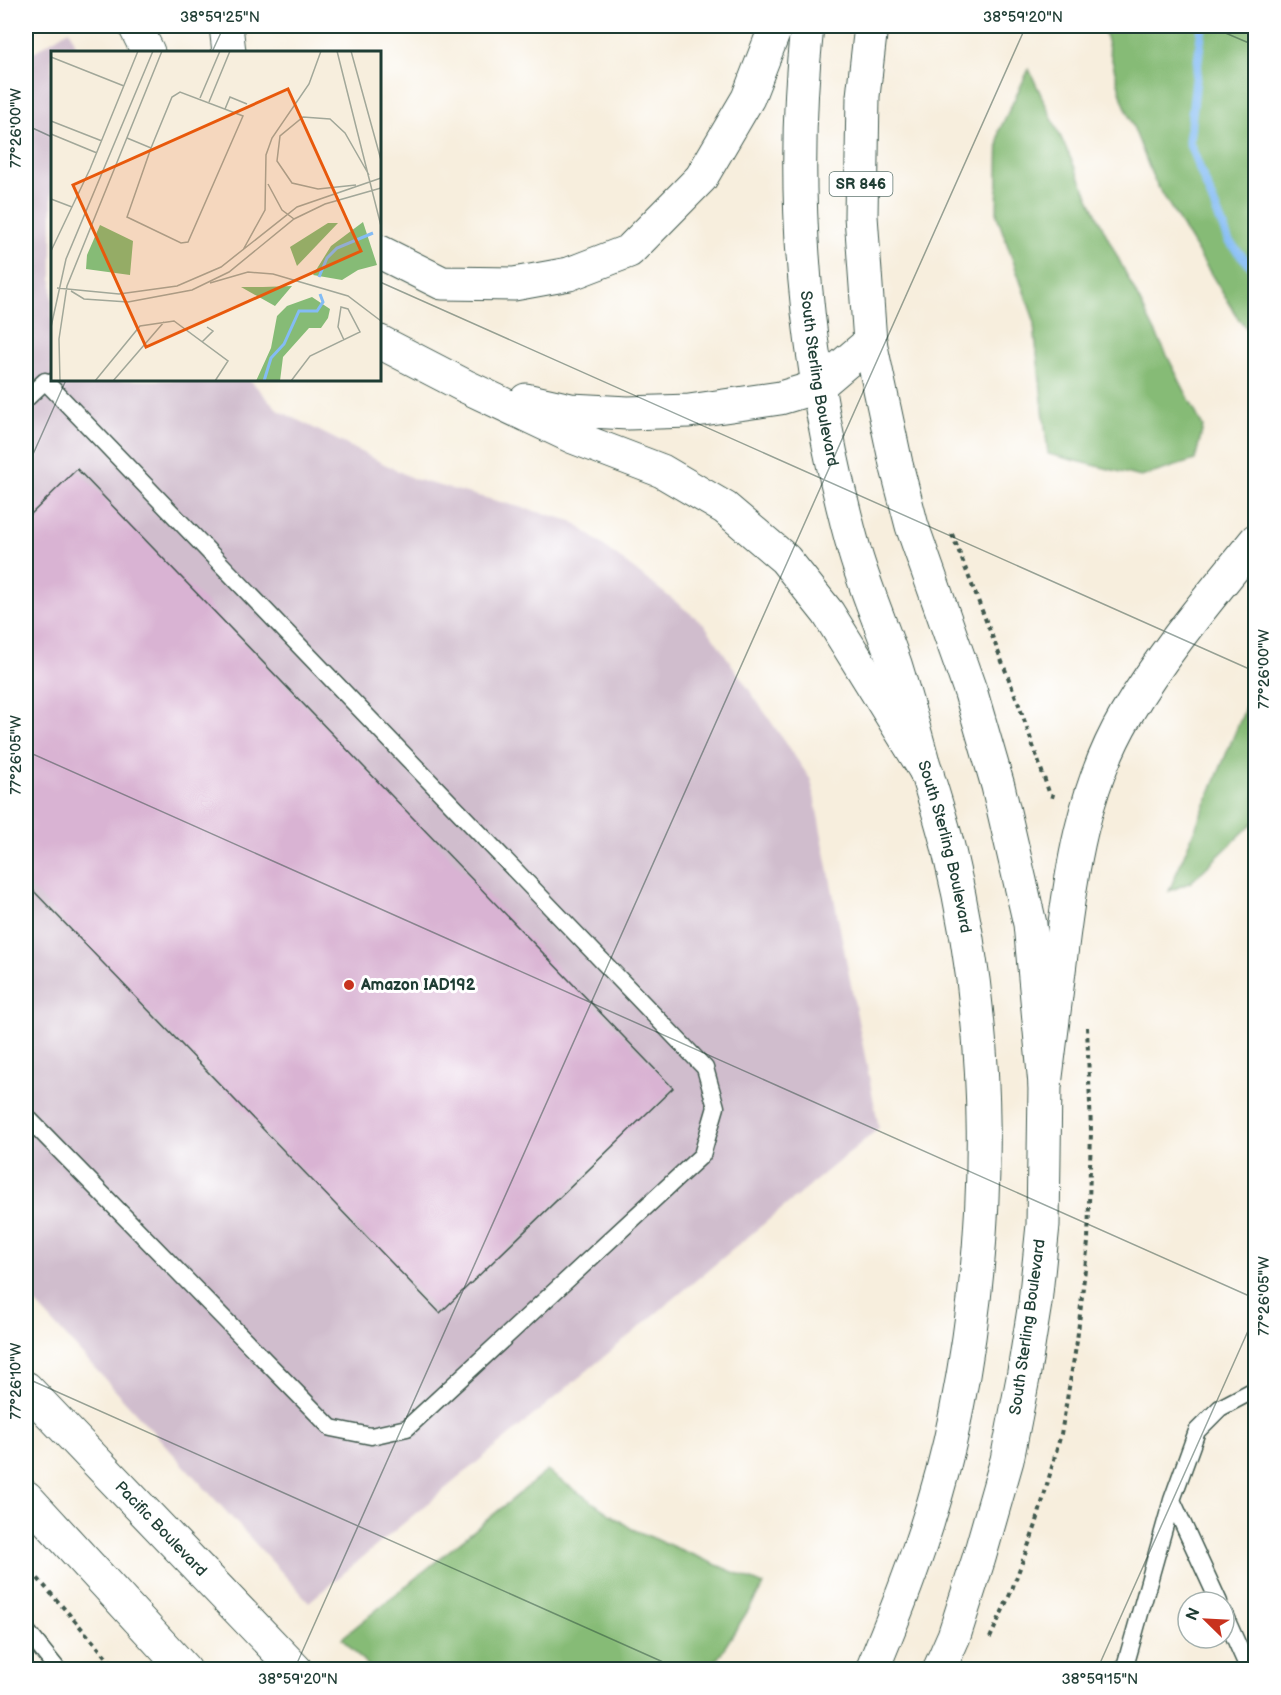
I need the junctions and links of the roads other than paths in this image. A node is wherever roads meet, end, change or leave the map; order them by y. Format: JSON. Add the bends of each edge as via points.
{"nodes":[{"id":1,"x":135,"y":26,"type":"edge"},
{"id":2,"x":226,"y":26,"type":"edge"},
{"id":3,"x":776,"y":26,"type":"edge"},
{"id":4,"x":807,"y":26,"type":"edge"},
{"id":5,"x":871,"y":26,"type":"edge"},
{"id":6,"x":148,"y":51,"type":"edge"},
{"id":7,"x":229,"y":51,"type":"edge"},
{"id":8,"x":381,"y":252,"type":"edge"},
{"id":9,"x":870,"y":342,"type":"junction"},
{"id":10,"x":381,"y":343,"type":"edge"},
{"id":11,"x":465,"y":386,"type":"junction"},
{"id":12,"x":817,"y":387,"type":"junction"},
{"id":13,"x":26,"y":399,"type":"edge"},
{"id":14,"x":1256,"y":540,"type":"edge"},
{"id":15,"x":927,"y":773,"type":"junction"},
{"id":16,"x":1045,"y":1085,"type":"junction"},
{"id":17,"x":26,"y":1116,"type":"edge"},
{"id":18,"x":26,"y":1388,"type":"edge"},
{"id":19,"x":1256,"y":1389,"type":"edge"},
{"id":20,"x":26,"y":1497,"type":"edge"},
{"id":21,"x":1172,"y":1500,"type":"junction"},
{"id":22,"x":1213,"y":1590,"type":"edge"},
{"id":23,"x":26,"y":1630,"type":"edge"},
{"id":24,"x":1236,"y":1641,"type":"edge"},
{"id":25,"x":58,"y":1670,"type":"edge"},
{"id":26,"x":185,"y":1670,"type":"edge"},
{"id":27,"x":296,"y":1670,"type":"edge"},
{"id":28,"x":872,"y":1670,"type":"edge"},
{"id":29,"x":939,"y":1670,"type":"edge"},
{"id":30,"x":1124,"y":1670,"type":"edge"},
{"id":31,"x":1249,"y":1670,"type":"edge"}],
"edges":[{"from":1,"to":6,"type":"main road"},
{"from":2,"to":7,"type":"main road"},
{"from":3,"to":8,"type":"main road","via":[[748,98],[701,178],[629,251],[569,274],[514,284],[442,283]]},
{"from":4,"to":12,"type":"main road","name":"South Sterling Boulevard","via":[[799,177],[805,290]]},
{"from":5,"to":9,"type":"main road","name":"South Sterling Boulevard","number":"SR 846","via":[[863,96],[861,216]]},
{"from":9,"to":12,"type":"main road"},
{"from":9,"to":16,"type":"main road","name":"South Sterling Boulevard","number":"SR 846","via":[[912,526],[971,693],[1001,798],[1030,924]]},
{"from":10,"to":11,"type":"main road"},
{"from":11,"to":12,"type":"main road","via":[[571,410],[628,413],[689,411],[780,398]]},
{"from":11,"to":15,"type":"main road","via":[[573,437],[662,471],[725,508],[785,559],[828,614]]},
{"from":12,"to":15,"type":"main road","name":"South Sterling Boulevard","via":[[856,556],[896,667]]},
{"from":13,"to":17,"type":"lane","via":[[45,381],[705,1068],[716,1107],[702,1155],[407,1428],[371,1436],[331,1428]]},
{"from":14,"to":16,"type":"main road","via":[[1172,644],[1125,716],[1106,757],[1076,852]]},
{"from":15,"to":28,"type":"main road","name":"South Sterling Boulevard","via":[[949,850],[972,962],[982,1077],[983,1189],[974,1309],[956,1416],[912,1570]]},
{"from":16,"to":29,"type":"main road","name":"South Sterling Boulevard","number":"SR 846","via":[[1043,1225],[1023,1378],[1007,1460],[982,1548]]},
{"from":18,"to":27,"type":"main road","name":"Pacific Boulevard"},
{"from":19,"to":21,"type":"lane","via":[[1220,1408],[1197,1431]]},
{"from":20,"to":26,"type":"main road"},
{"from":21,"to":22,"type":"lane"},
{"from":21,"to":30,"type":"lane"},
{"from":23,"to":25,"type":"lane"},
{"from":24,"to":31,"type":"lane"}]}
